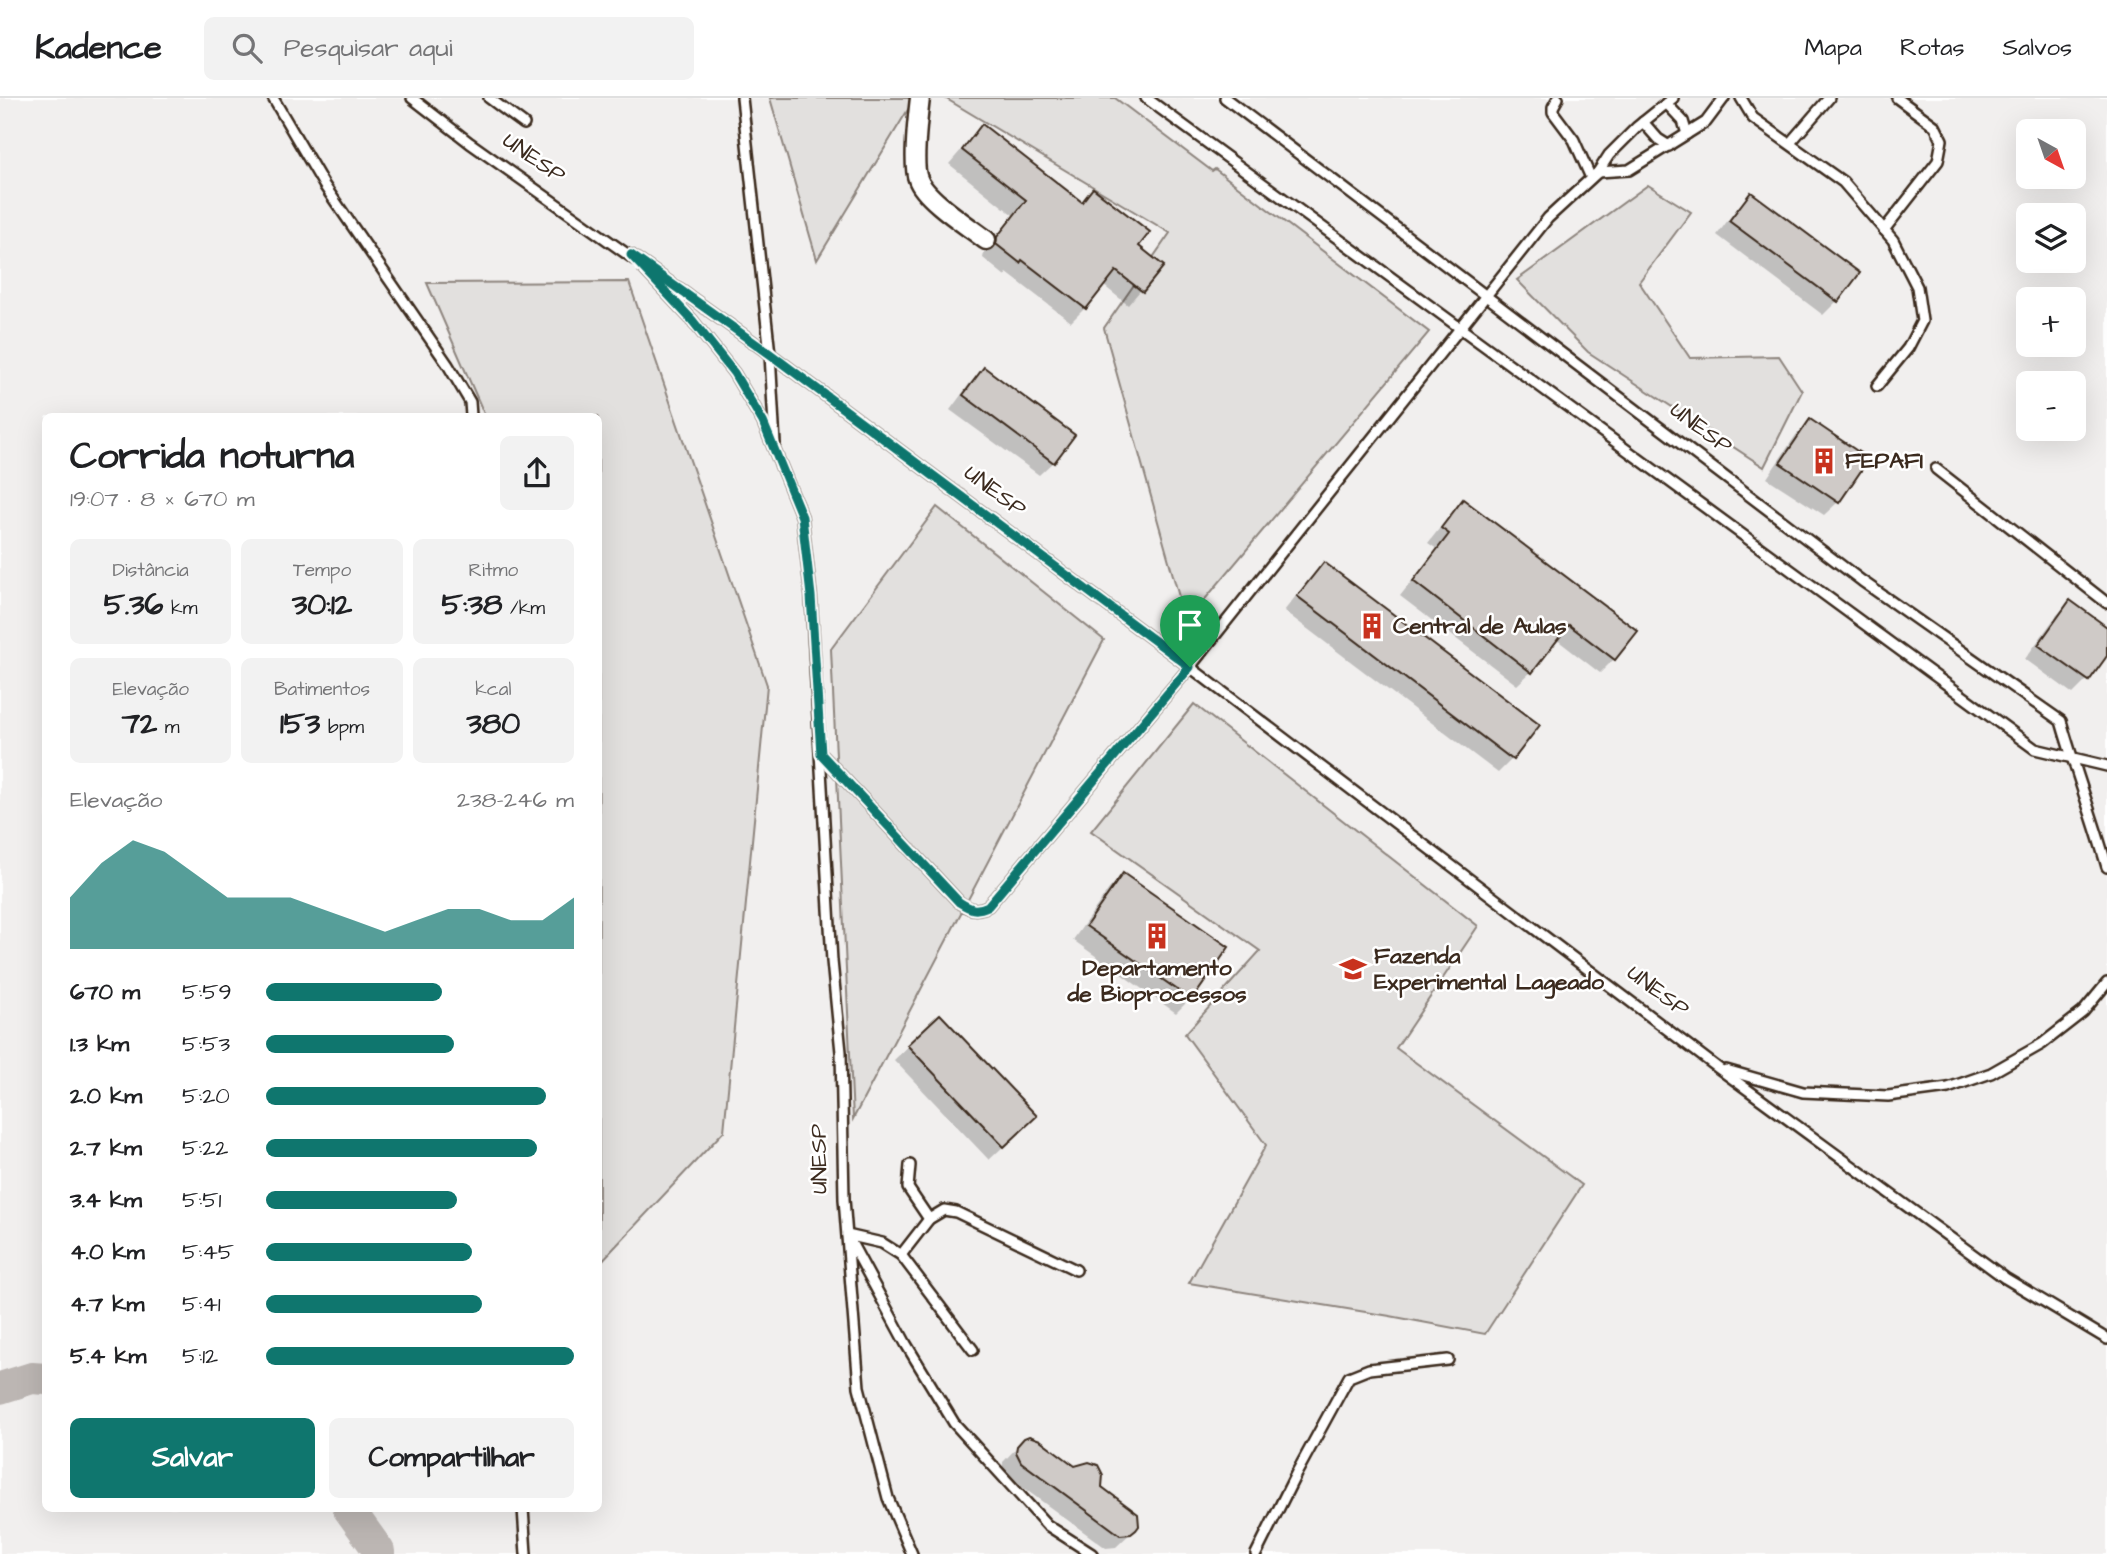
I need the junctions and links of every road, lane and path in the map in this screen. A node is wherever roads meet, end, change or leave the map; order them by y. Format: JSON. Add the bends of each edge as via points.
{"nodes":[{"id":1,"x":273,"y":98,"type":"edge"},
{"id":2,"x":412,"y":98,"type":"edge"},
{"id":3,"x":489,"y":98,"type":"edge"},
{"id":4,"x":741,"y":98,"type":"edge"},
{"id":5,"x":920,"y":98,"type":"edge"},
{"id":6,"x":1146,"y":98,"type":"edge"},
{"id":7,"x":1225,"y":98,"type":"edge"},
{"id":8,"x":1558,"y":98,"type":"edge"},
{"id":9,"x":1724,"y":98,"type":"edge"},
{"id":10,"x":1741,"y":98,"type":"edge"},
{"id":11,"x":1829,"y":98,"type":"edge"},
{"id":12,"x":1897,"y":98,"type":"edge"},
{"id":13,"x":1670,"y":101,"type":"edge"},
{"id":14,"x":1643,"y":122,"type":"junction"},
{"id":15,"x":524,"y":124,"type":"dead end"},
{"id":16,"x":1687,"y":134,"type":"junction"},
{"id":17,"x":1790,"y":143,"type":"junction"},
{"id":18,"x":1669,"y":146,"type":"junction"},
{"id":19,"x":1595,"y":175,"type":"junction"},
{"id":20,"x":1884,"y":230,"type":"junction"},
{"id":21,"x":986,"y":240,"type":"dead end"},
{"id":22,"x":631,"y":255,"type":"junction"},
{"id":23,"x":1486,"y":296,"type":"junction"},
{"id":24,"x":1460,"y":328,"type":"junction"},
{"id":25,"x":770,"y":354,"type":"junction"},
{"id":26,"x":1877,"y":386,"type":"dead end"},
{"id":27,"x":471,"y":413,"type":"edge"},
{"id":28,"x":775,"y":453,"type":"junction"},
{"id":29,"x":1936,"y":469,"type":"dead end"},
{"id":30,"x":2107,"y":604,"type":"edge"},
{"id":31,"x":1190,"y":667,"type":"junction"},
{"id":32,"x":821,"y":754,"type":"junction"},
{"id":33,"x":2071,"y":759,"type":"junction"},
{"id":34,"x":2107,"y":766,"type":"edge"},
{"id":35,"x":2107,"y":867,"type":"edge"},
{"id":36,"x":2107,"y":983,"type":"edge"},
{"id":37,"x":1718,"y":1068,"type":"junction"},
{"id":38,"x":910,"y":1165,"type":"dead end"},
{"id":39,"x":929,"y":1219,"type":"junction"},
{"id":40,"x":847,"y":1235,"type":"junction"},
{"id":41,"x":901,"y":1255,"type":"junction"},
{"id":42,"x":1076,"y":1270,"type":"dead end"},
{"id":43,"x":2107,"y":1339,"type":"edge"},
{"id":44,"x":973,"y":1350,"type":"dead end"},
{"id":45,"x":1448,"y":1360,"type":"dead end"},
{"id":46,"x":523,"y":1512,"type":"edge"},
{"id":47,"x":526,"y":1554,"type":"edge"},
{"id":48,"x":912,"y":1554,"type":"edge"},
{"id":49,"x":1092,"y":1554,"type":"edge"},
{"id":50,"x":1256,"y":1554,"type":"edge"}],
"edges":[{"from":1,"to":27,"type":"lane","via":[[324,185],[448,365],[470,402]]},
{"from":2,"to":22,"type":"lane","name":"UNESP"},
{"from":3,"to":15,"type":"lane","name":"UNESP"},
{"from":4,"to":25,"type":"lane","name":"UNESP"},
{"from":5,"to":21,"type":"street","via":[[917,178],[928,195]]},
{"from":6,"to":24,"type":"lane"},
{"from":7,"to":23,"type":"lane","name":"UNESP"},
{"from":8,"to":19,"type":"lane","via":[[1553,112]]},
{"from":9,"to":16,"type":"lane","via":[[1706,122]]},
{"from":10,"to":17,"type":"lane","via":[[1753,118]]},
{"from":11,"to":17,"type":"lane"},
{"from":12,"to":20,"type":"lane","via":[[1935,126],[1942,140],[1938,162]]},
{"from":13,"to":14,"type":"lane"},
{"from":13,"to":16,"type":"lane"},
{"from":14,"to":18,"type":"lane"},
{"from":14,"to":19,"type":"lane"},
{"from":16,"to":18,"type":"lane"},
{"from":17,"to":20,"type":"lane","via":[[1843,182]]},
{"from":18,"to":19,"type":"lane","via":[[1629,170]]},
{"from":19,"to":23,"type":"lane","via":[[1548,218]]},
{"from":20,"to":26,"type":"lane","via":[[1917,287],[1922,321],[1908,348]]},
{"from":22,"to":25,"type":"lane","name":"UNESP"},
{"from":22,"to":28,"type":"lane","name":"UNESP","via":[[734,373]]},
{"from":23,"to":24,"type":"lane"},
{"from":23,"to":33,"type":"lane","name":"UNESP","via":[[1861,581],[2062,721]]},
{"from":24,"to":31,"type":"lane"},
{"from":24,"to":33,"type":"lane","via":[[2035,749]]},
{"from":25,"to":28,"type":"lane","name":"UNESP"},
{"from":25,"to":31,"type":"lane","name":"UNESP"},
{"from":28,"to":32,"type":"lane","name":"UNESP","via":[[802,517]]},
{"from":29,"to":30,"type":"lane"},
{"from":31,"to":32,"type":"lane","via":[[981,910],[970,910],[959,902]]},
{"from":31,"to":37,"type":"lane","name":"UNESP"},
{"from":32,"to":40,"type":"lane","name":"UNESP","via":[[841,1052]]},
{"from":33,"to":34,"type":"lane"},
{"from":33,"to":35,"type":"lane","name":"UNESP"},
{"from":36,"to":37,"type":"lane","via":[[2083,1012],[2042,1044],[1991,1073],[1948,1088],[1888,1096],[1803,1092]]},
{"from":37,"to":43,"type":"lane","name":"UNESP","via":[[2005,1278]]},
{"from":38,"to":39,"type":"lane","via":[[908,1188]]},
{"from":39,"to":41,"type":"lane"},
{"from":39,"to":42,"type":"lane","via":[[944,1210],[956,1212]]},
{"from":40,"to":41,"type":"lane","via":[[882,1243]]},
{"from":40,"to":48,"type":"lane","name":"UNESP","via":[[859,1387],[888,1498]]},
{"from":40,"to":49,"type":"lane","via":[[954,1423],[1047,1525]]},
{"from":41,"to":44,"type":"lane"},
{"from":45,"to":50,"type":"lane","via":[[1369,1369],[1349,1377]]},
{"from":46,"to":47,"type":"lane"}]}
